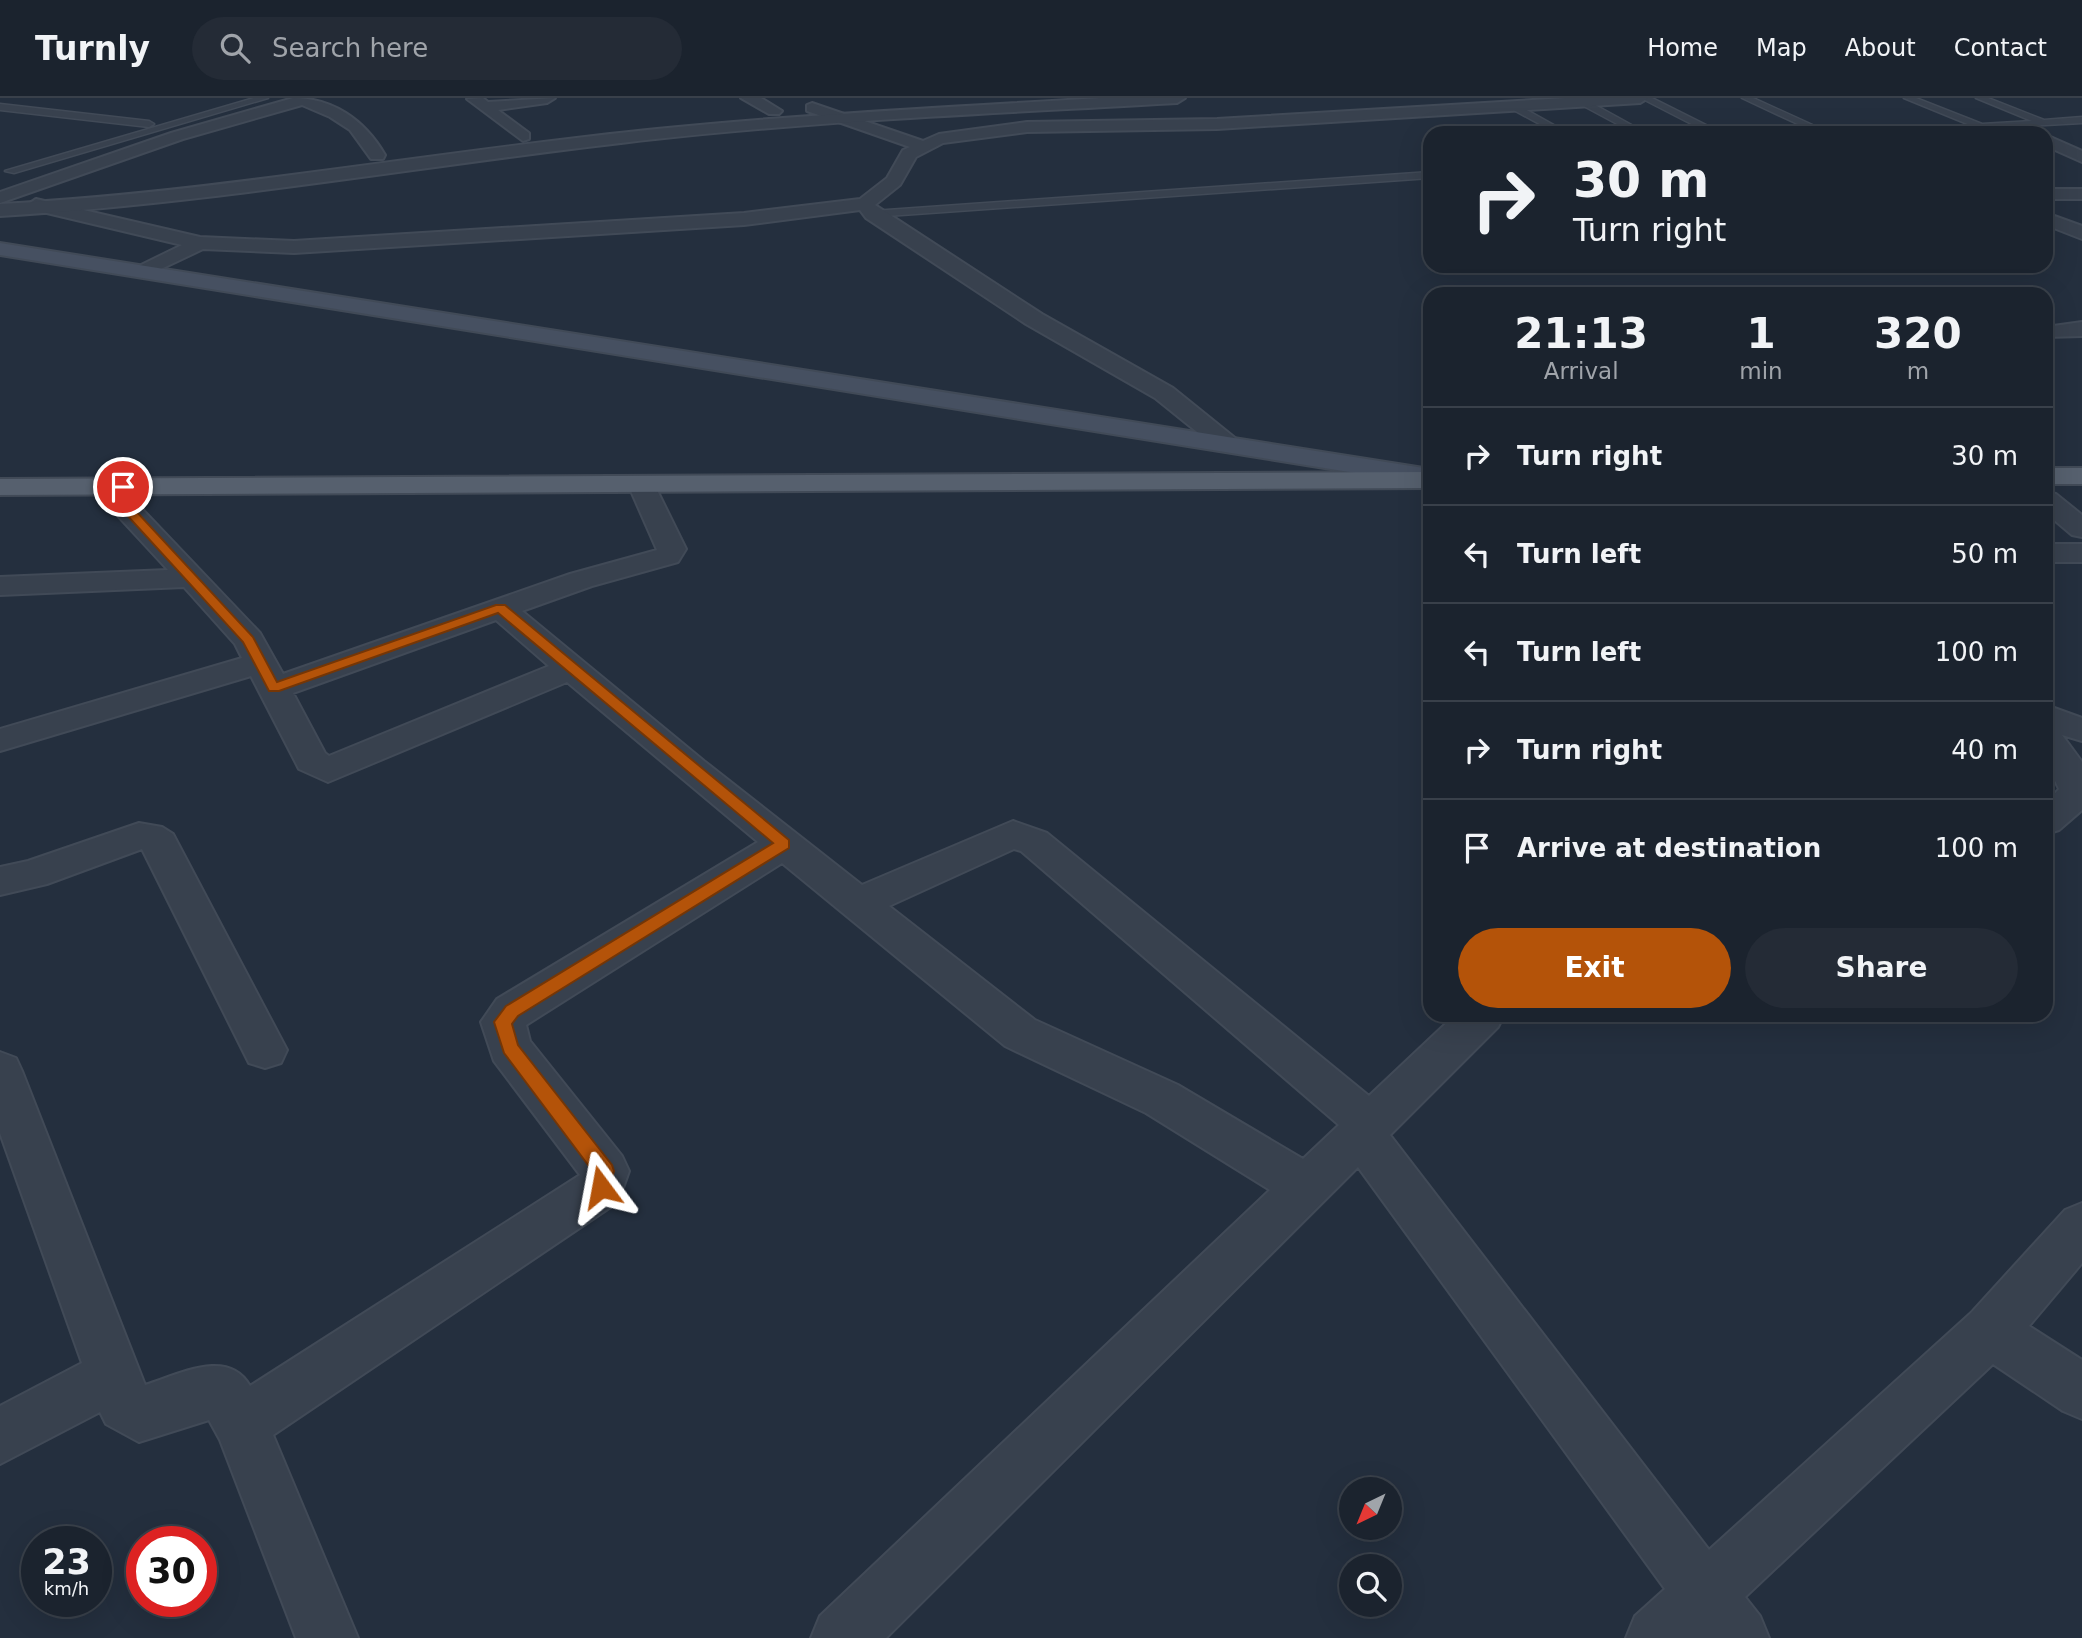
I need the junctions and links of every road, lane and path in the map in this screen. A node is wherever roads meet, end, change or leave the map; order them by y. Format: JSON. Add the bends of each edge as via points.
{"nodes":[{"id":1,"x":264,"y":98,"type":"edge"},
{"id":2,"x":547,"y":98,"type":"edge"},
{"id":3,"x":749,"y":98,"type":"edge"},
{"id":4,"x":994,"y":98,"type":"edge"},
{"id":5,"x":1177,"y":98,"type":"edge"},
{"id":6,"x":1640,"y":98,"type":"edge"},
{"id":7,"x":1645,"y":98,"type":"edge"},
{"id":8,"x":1746,"y":98,"type":"edge"},
{"id":9,"x":1908,"y":98,"type":"edge"},
{"id":10,"x":1980,"y":98,"type":"edge"},
{"id":11,"x":306,"y":99,"type":"edge"},
{"id":12,"x":479,"y":102,"type":"edge"},
{"id":13,"x":1583,"y":102,"type":"junction"},
{"id":14,"x":1513,"y":106,"type":"junction"},
{"id":15,"x":0,"y":107,"type":"edge"},
{"id":16,"x":813,"y":108,"type":"junction"},
{"id":17,"x":774,"y":111,"type":"junction"},
{"id":18,"x":846,"y":118,"type":"junction"},
{"id":19,"x":2082,"y":120,"type":"edge"},
{"id":20,"x":159,"y":126,"type":"junction"},
{"id":21,"x":1550,"y":126,"type":"edge"},
{"id":22,"x":1628,"y":126,"type":"edge"},
{"id":23,"x":1703,"y":126,"type":"edge"},
{"id":24,"x":1809,"y":126,"type":"edge"},
{"id":25,"x":1981,"y":126,"type":"edge"},
{"id":26,"x":2035,"y":126,"type":"edge"},
{"id":27,"x":2053,"y":129,"type":"edge"},
{"id":28,"x":523,"y":136,"type":"junction"},
{"id":29,"x":2053,"y":137,"type":"edge"},
{"id":30,"x":922,"y":146,"type":"junction"},
{"id":31,"x":377,"y":155,"type":"junction"},
{"id":32,"x":2082,"y":157,"type":"edge"},
{"id":33,"x":10,"y":170,"type":"dead end"},
{"id":34,"x":1423,"y":175,"type":"edge"},
{"id":35,"x":2053,"y":182,"type":"edge"},
{"id":36,"x":2053,"y":194,"type":"edge"},
{"id":37,"x":2078,"y":194,"type":"edge"},
{"id":38,"x":0,"y":198,"type":"edge"},
{"id":39,"x":36,"y":205,"type":"junction"},
{"id":40,"x":869,"y":209,"type":"junction"},
{"id":41,"x":0,"y":210,"type":"edge"},
{"id":42,"x":2053,"y":222,"type":"edge"},
{"id":43,"x":2082,"y":233,"type":"edge"},
{"id":44,"x":200,"y":243,"type":"junction"},
{"id":45,"x":0,"y":249,"type":"edge"},
{"id":46,"x":144,"y":271,"type":"junction"},
{"id":47,"x":2082,"y":329,"type":"edge"},
{"id":48,"x":2053,"y":332,"type":"edge"},
{"id":49,"x":1226,"y":443,"type":"junction"},
{"id":50,"x":2053,"y":476,"type":"edge"},
{"id":51,"x":2082,"y":476,"type":"edge"},
{"id":52,"x":1423,"y":477,"type":"edge"},
{"id":53,"x":1423,"y":478,"type":"edge"},
{"id":54,"x":641,"y":484,"type":"junction"},
{"id":55,"x":0,"y":487,"type":"edge"},
{"id":56,"x":123,"y":487,"type":"junction"},
{"id":57,"x":2053,"y":506,"type":"edge"},
{"id":58,"x":2082,"y":529,"type":"edge"},
{"id":59,"x":2053,"y":553,"type":"edge"},
{"id":60,"x":2082,"y":553,"type":"edge"},
{"id":61,"x":191,"y":578,"type":"junction"},
{"id":62,"x":0,"y":586,"type":"edge"},
{"id":63,"x":500,"y":608,"type":"junction"},
{"id":64,"x":572,"y":668,"type":"junction"},
{"id":65,"x":267,"y":675,"type":"junction"},
{"id":66,"x":2053,"y":719,"type":"edge"},
{"id":67,"x":2082,"y":730,"type":"edge"},
{"id":68,"x":0,"y":740,"type":"edge"},
{"id":69,"x":2053,"y":747,"type":"edge"},
{"id":70,"x":2053,"y":816,"type":"edge"},
{"id":71,"x":784,"y":844,"type":"junction"},
{"id":72,"x":0,"y":881,"type":"edge"},
{"id":73,"x":857,"y":904,"type":"junction"},
{"id":74,"x":1476,"y":1022,"type":"edge"},
{"id":75,"x":265,"y":1050,"type":"dead end"},
{"id":76,"x":0,"y":1071,"type":"edge"},
{"id":77,"x":1365,"y":1127,"type":"junction"},
{"id":78,"x":1305,"y":1186,"type":"junction"},
{"id":79,"x":2082,"y":1226,"type":"edge"},
{"id":80,"x":1990,"y":1331,"type":"junction"},
{"id":81,"x":114,"y":1375,"type":"junction"},
{"id":82,"x":2082,"y":1392,"type":"edge"},
{"id":83,"x":242,"y":1424,"type":"junction"},
{"id":84,"x":0,"y":1437,"type":"edge"},
{"id":85,"x":1706,"y":1595,"type":"junction"},
{"id":86,"x":327,"y":1638,"type":"edge"},
{"id":87,"x":842,"y":1638,"type":"edge"},
{"id":88,"x":1657,"y":1638,"type":"edge"},
{"id":89,"x":1738,"y":1638,"type":"edge"}],
"edges":[{"from":1,"to":20,"type":"lane"},
{"from":2,"to":12,"type":"street"},
{"from":3,"to":17,"type":"street"},
{"from":4,"to":16,"type":"street"},
{"from":5,"to":18,"type":"street"},
{"from":6,"to":13,"type":"street"},
{"from":7,"to":23,"type":"lane"},
{"from":8,"to":24,"type":"lane"},
{"from":9,"to":25,"type":"lane"},
{"from":10,"to":26,"type":"lane"},
{"from":11,"to":31,"type":"street","via":[[355,126],[370,139]]},
{"from":11,"to":38,"type":"street","via":[[177,136]]},
{"from":12,"to":28,"type":"street"},
{"from":13,"to":14,"type":"street"},
{"from":13,"to":22,"type":"lane"},
{"from":14,"to":21,"type":"lane"},
{"from":14,"to":30,"type":"street","via":[[1217,124],[1027,127],[939,139]]},
{"from":15,"to":20,"type":"lane"},
{"from":16,"to":17,"type":"street"},
{"from":16,"to":18,"type":"street"},
{"from":17,"to":28,"type":"street"},
{"from":18,"to":30,"type":"street"},
{"from":18,"to":39,"type":"street","via":[[656,134],[104,204]]},
{"from":19,"to":27,"type":"lane"},
{"from":20,"to":33,"type":"lane"},
{"from":28,"to":31,"type":"street"},
{"from":29,"to":32,"type":"street"},
{"from":30,"to":40,"type":"street","via":[[908,154],[894,181]]},
{"from":31,"to":39,"type":"street","via":[[98,191]]},
{"from":34,"to":40,"type":"lane"},
{"from":35,"to":37,"type":"street"},
{"from":36,"to":37,"type":"street"},
{"from":39,"to":41,"type":"street"},
{"from":39,"to":44,"type":"street"},
{"from":40,"to":44,"type":"street","via":[[294,247]]},
{"from":40,"to":49,"type":"street","via":[[1034,319],[1164,393]]},
{"from":42,"to":43,"type":"street"},
{"from":44,"to":46,"type":"street"},
{"from":45,"to":46,"type":"main road"},
{"from":46,"to":49,"type":"main road"},
{"from":47,"to":48,"type":"street"},
{"from":49,"to":52,"type":"main road"},
{"from":50,"to":51,"type":"main road"},
{"from":53,"to":54,"type":"main road"},
{"from":54,"to":56,"type":"main road"},
{"from":54,"to":63,"type":"street","via":[[672,549],[668,556]]},
{"from":55,"to":56,"type":"main road"},
{"from":56,"to":61,"type":"street","via":[[129,511]]},
{"from":57,"to":58,"type":"street"},
{"from":59,"to":60,"type":"street"},
{"from":61,"to":62,"type":"street"},
{"from":61,"to":65,"type":"street","via":[[249,640]]},
{"from":63,"to":64,"type":"street"},
{"from":63,"to":65,"type":"street"},
{"from":64,"to":65,"type":"street","via":[[328,771],[311,761]]},
{"from":64,"to":71,"type":"street"},
{"from":65,"to":68,"type":"street"},
{"from":66,"to":67,"type":"street"},
{"from":69,"to":70,"type":"street","via":[[2073,775],[2078,791]]},
{"from":71,"to":73,"type":"street"},
{"from":71,"to":83,"type":"street","via":[[512,1011],[503,1022],[510,1048],[605,1171],[601,1187]]},
{"from":72,"to":75,"type":"street","via":[[33,874],[139,836],[160,843]]},
{"from":73,"to":77,"type":"street","via":[[1013,834],[1034,842]]},
{"from":73,"to":78,"type":"street","via":[[1020,1033],[1162,1099]]},
{"from":74,"to":77,"type":"street"},
{"from":76,"to":81,"type":"street"},
{"from":77,"to":78,"type":"street"},
{"from":77,"to":85,"type":"street"},
{"from":78,"to":87,"type":"street"},
{"from":79,"to":80,"type":"street"},
{"from":80,"to":82,"type":"street"},
{"from":80,"to":85,"type":"street"},
{"from":81,"to":83,"type":"street","via":[[125,1405],[139,1414],[223,1392]]},
{"from":81,"to":84,"type":"street"},
{"from":83,"to":86,"type":"street"},
{"from":85,"to":88,"type":"street"},
{"from":85,"to":89,"type":"street"}]}
